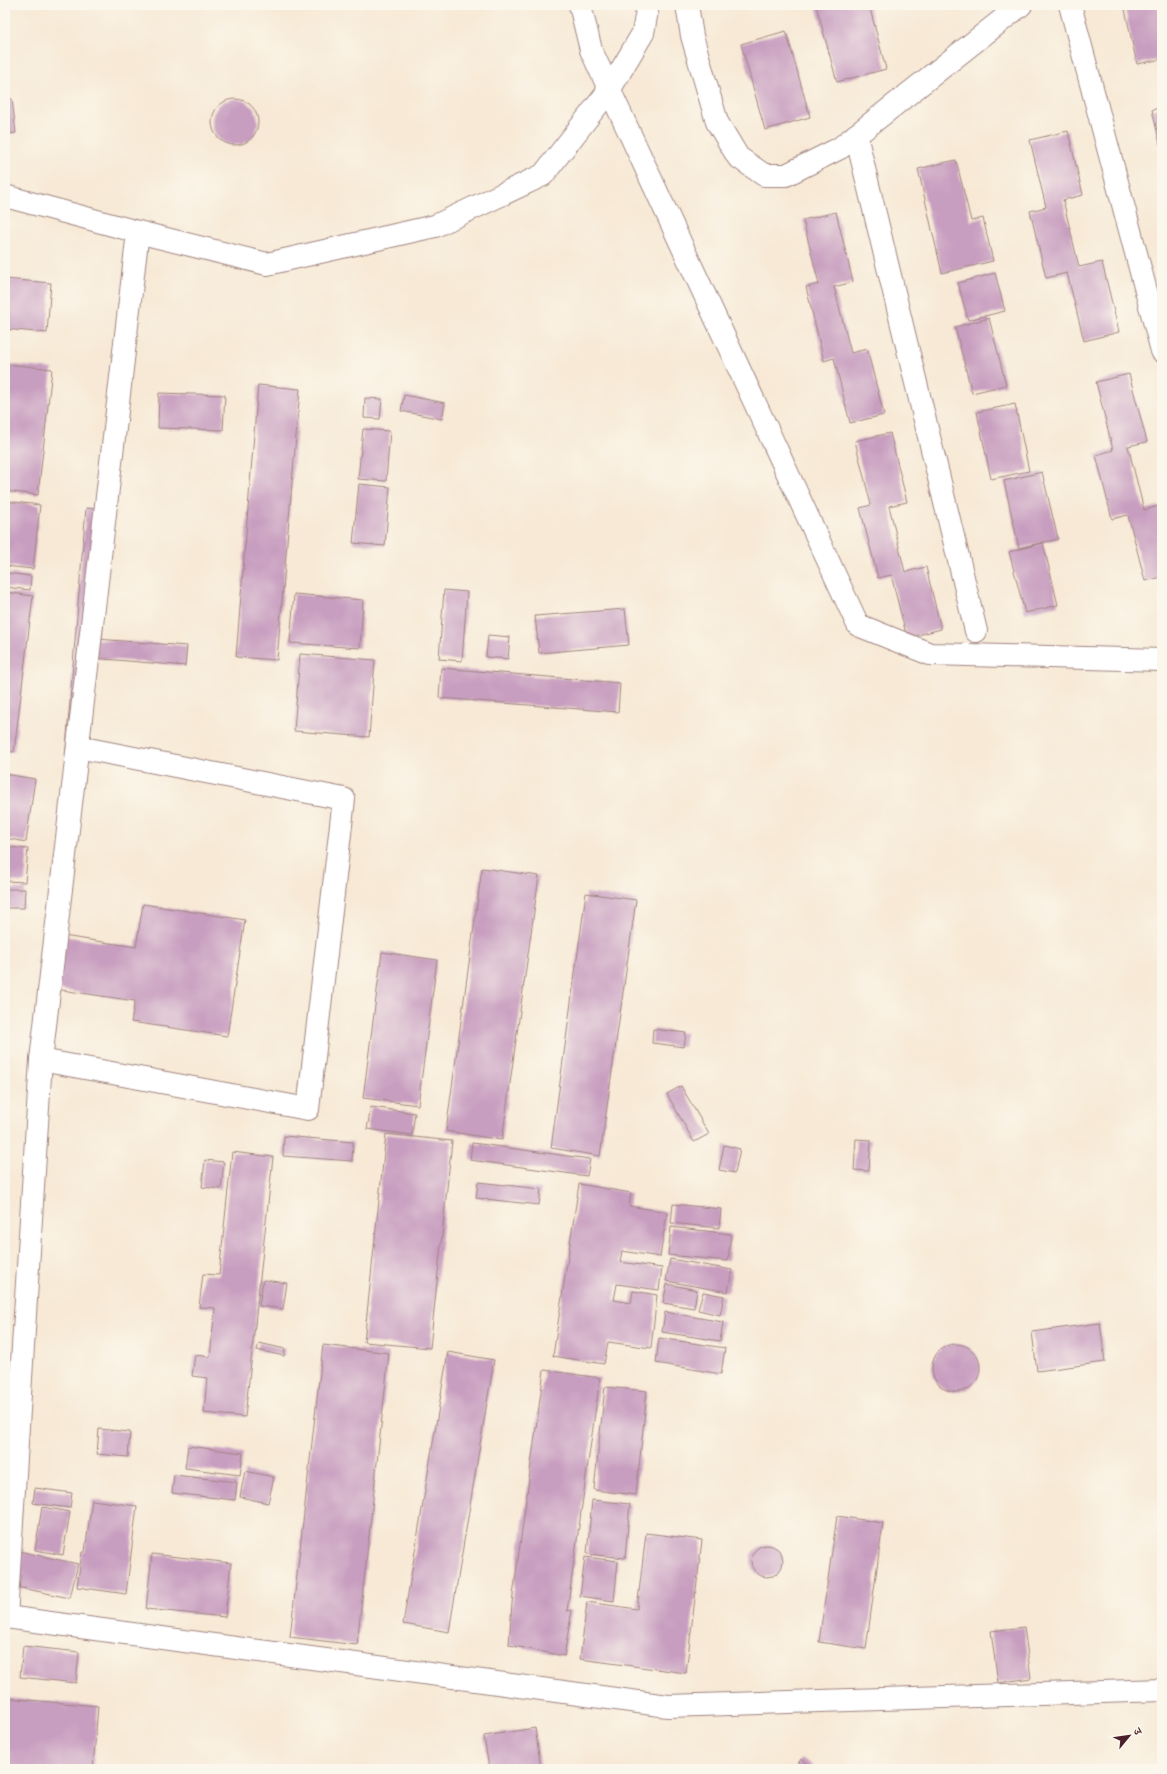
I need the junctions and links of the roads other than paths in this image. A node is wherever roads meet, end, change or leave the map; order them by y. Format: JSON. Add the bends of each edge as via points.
{"nodes":[{"id":1,"x":580,"y":5,"type":"edge"},
{"id":2,"x":648,"y":5,"type":"edge"},
{"id":3,"x":687,"y":5,"type":"edge"},
{"id":4,"x":1021,"y":5,"type":"edge"},
{"id":5,"x":1070,"y":5,"type":"edge"},
{"id":6,"x":610,"y":89,"type":"junction"},
{"id":7,"x":856,"y":135,"type":"junction"},
{"id":8,"x":5,"y":196,"type":"edge"},
{"id":9,"x":138,"y":232,"type":"junction"},
{"id":10,"x":1162,"y":351,"type":"edge"},
{"id":11,"x":976,"y":631,"type":"dead end"},
{"id":12,"x":1162,"y":660,"type":"edge"},
{"id":13,"x":78,"y":747,"type":"junction"},
{"id":14,"x":41,"y":1060,"type":"junction"},
{"id":15,"x":1162,"y":1690,"type":"edge"}],
"edges":[{"from":1,"to":6,"type":"street","via":[[591,50]]},
{"from":2,"to":6,"type":"street","via":[[643,34]]},
{"from":3,"to":7,"type":"street","via":[[692,36],[717,122],[738,157],[764,175],[786,175],[840,148]]},
{"from":4,"to":7,"type":"street"},
{"from":5,"to":10,"type":"street"},
{"from":6,"to":9,"type":"street","via":[[543,175],[435,226],[267,264]]},
{"from":6,"to":12,"type":"street","via":[[858,625],[930,654]]},
{"from":7,"to":11,"type":"street"},
{"from":8,"to":9,"type":"street"},
{"from":9,"to":13,"type":"street"},
{"from":13,"to":14,"type":"street"},
{"from":13,"to":14,"type":"street","via":[[344,799],[308,1110]]},
{"from":14,"to":15,"type":"street","via":[[6,1617],[668,1706]]}]}
